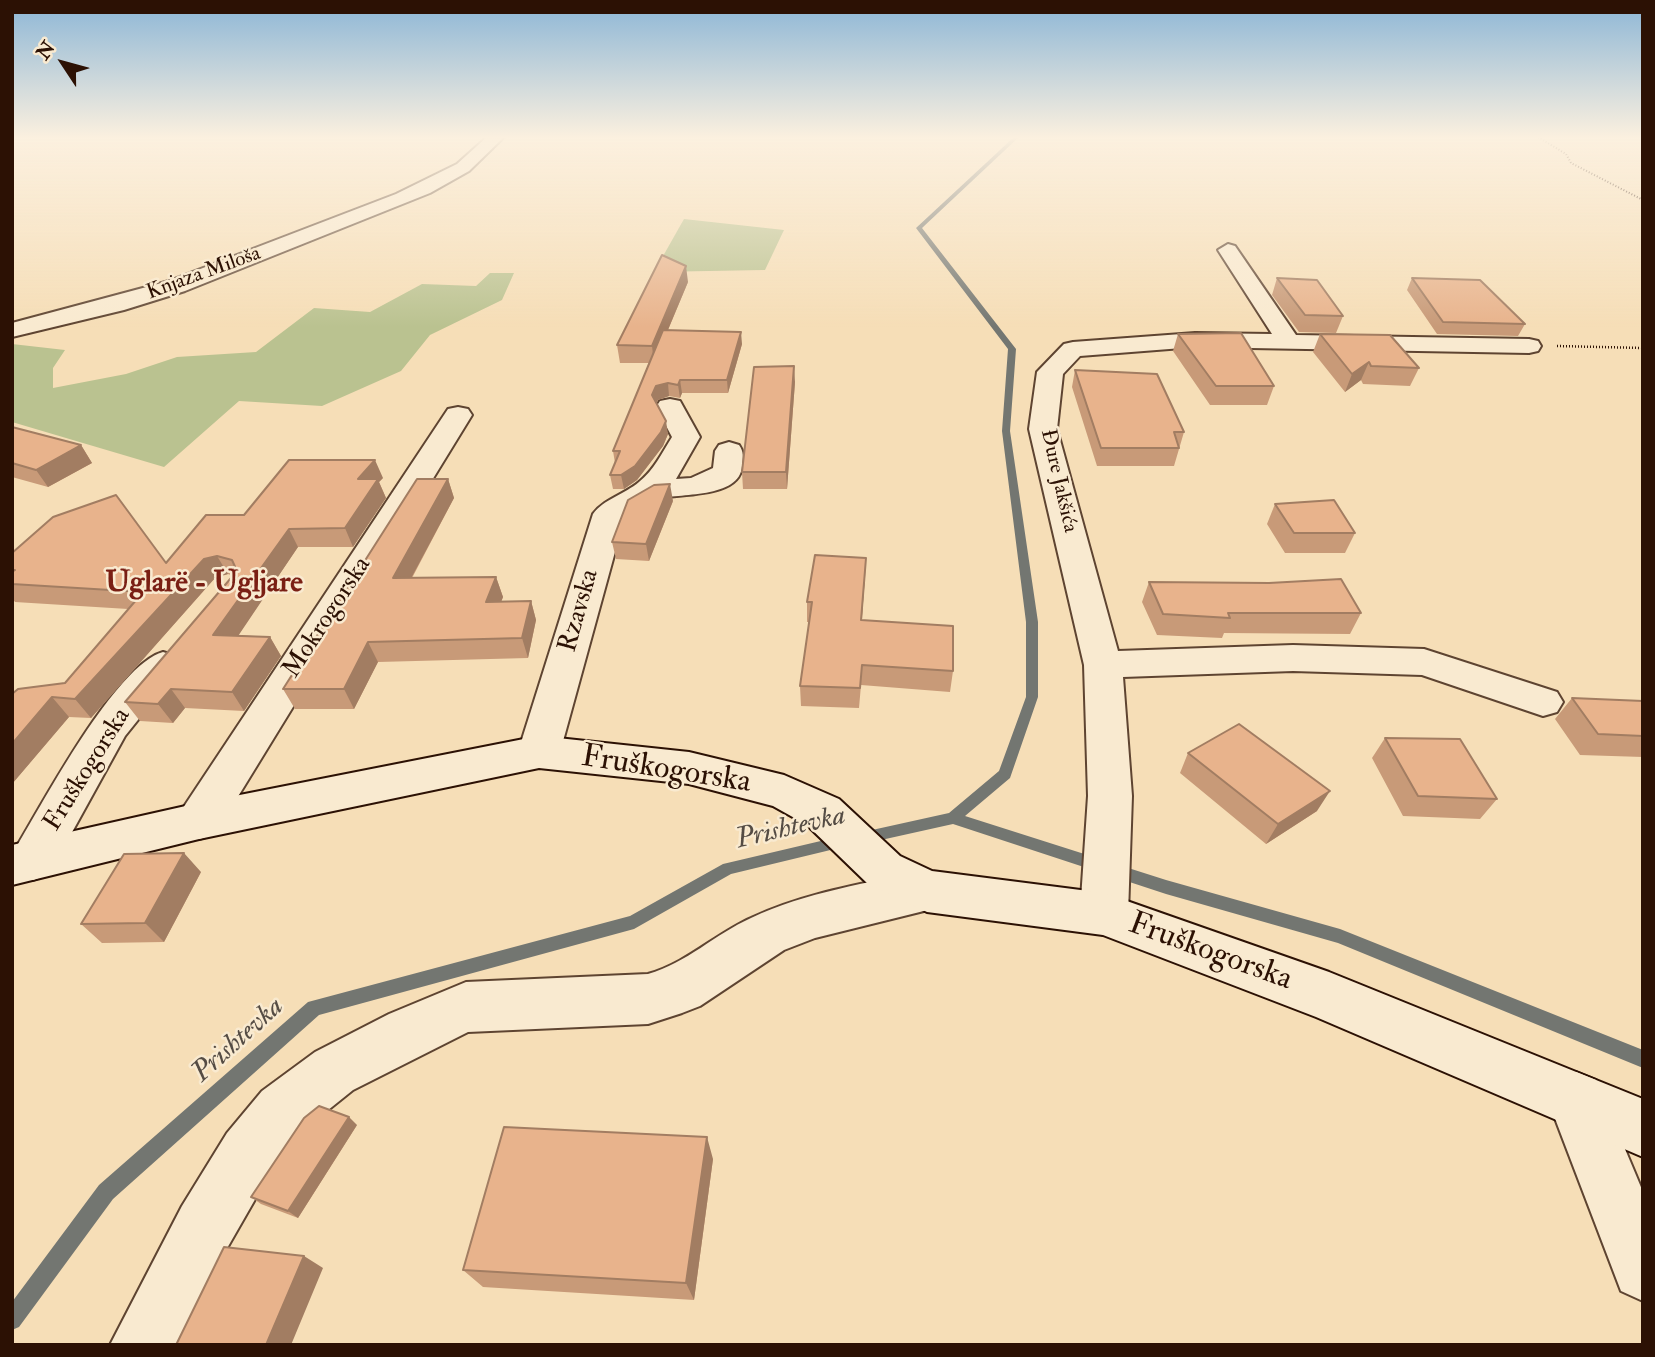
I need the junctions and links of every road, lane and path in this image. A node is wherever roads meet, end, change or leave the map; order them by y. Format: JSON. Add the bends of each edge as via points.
{"nodes":[{"id":1,"x":397,"y":200,"type":"edge"},
{"id":2,"x":1228,"y":250,"type":"dead end"},
{"id":3,"x":12,"y":330,"type":"edge"},
{"id":4,"x":1288,"y":340,"type":"junction"},
{"id":5,"x":1529,"y":346,"type":"joint"},
{"id":6,"x":1643,"y":348,"type":"edge"},
{"id":7,"x":670,"y":407,"type":"dead end"},
{"id":8,"x":458,"y":415,"type":"dead end"},
{"id":9,"x":729,"y":451,"type":"dead end"},
{"id":10,"x":648,"y":490,"type":"junction"},
{"id":11,"x":187,"y":637,"type":"edge"},
{"id":12,"x":1103,"y":665,"type":"junction"},
{"id":13,"x":1543,"y":702,"type":"dead end"},
{"id":14,"x":539,"y":752,"type":"junction"},
{"id":15,"x":199,"y":821,"type":"junction"},
{"id":16,"x":22,"y":863,"type":"edge"},
{"id":17,"x":906,"y":881,"type":"junction"},
{"id":18,"x":1104,"y":914,"type":"junction"},
{"id":19,"x":1576,"y":1100,"type":"junction"},
{"id":20,"x":1643,"y":1128,"type":"edge"},
{"id":21,"x":1643,"y":1269,"type":"edge"},
{"id":22,"x":143,"y":1345,"type":"edge"}],
"edges":[{"from":1,"to":3,"type":"street","name":"Knjaza Miloša","via":[[174,287]]},
{"from":2,"to":4,"type":"street"},
{"from":4,"to":5,"type":"street","name":"Đure Jakšića"},
{"from":4,"to":12,"type":"street","name":"Đure Jakšića","via":[[1195,340],[1073,349],[1050,372],[1043,429]]},
{"from":5,"to":6,"type":"path"},
{"from":7,"to":10,"type":"street","name":"Rzavska","via":[[686,437],[664,475]]},
{"from":8,"to":15,"type":"street","name":"Mokrogorska"},
{"from":9,"to":10,"type":"street","name":"Rzavska","via":[[727,472],[697,487]]},
{"from":10,"to":14,"type":"street","name":"Rzavska","via":[[609,514]]},
{"from":11,"to":16,"type":"street","name":"Fruškogorska","via":[[110,726]]},
{"from":12,"to":13,"type":"street","via":[[1293,658],[1423,662]]},
{"from":12,"to":18,"type":"street","name":"Đure Jakšića","via":[[1110,796]]},
{"from":14,"to":15,"type":"street","name":"Fruškogorska"},
{"from":14,"to":17,"type":"street","name":"Fruškogorska","via":[[690,768],[784,792],[823,812]]},
{"from":15,"to":16,"type":"street","name":"Fruškogorska"},
{"from":17,"to":18,"type":"street","name":"Fruškogorska"},
{"from":17,"to":22,"type":"street","via":[[766,934],[682,989],[648,999],[466,1007],[334,1071],[282,1111],[248,1154]]},
{"from":18,"to":19,"type":"street","name":"Fruškogorska","via":[[1329,997]]},
{"from":19,"to":20,"type":"street","name":"Fruškogorska"},
{"from":19,"to":21,"type":"street"}]}
